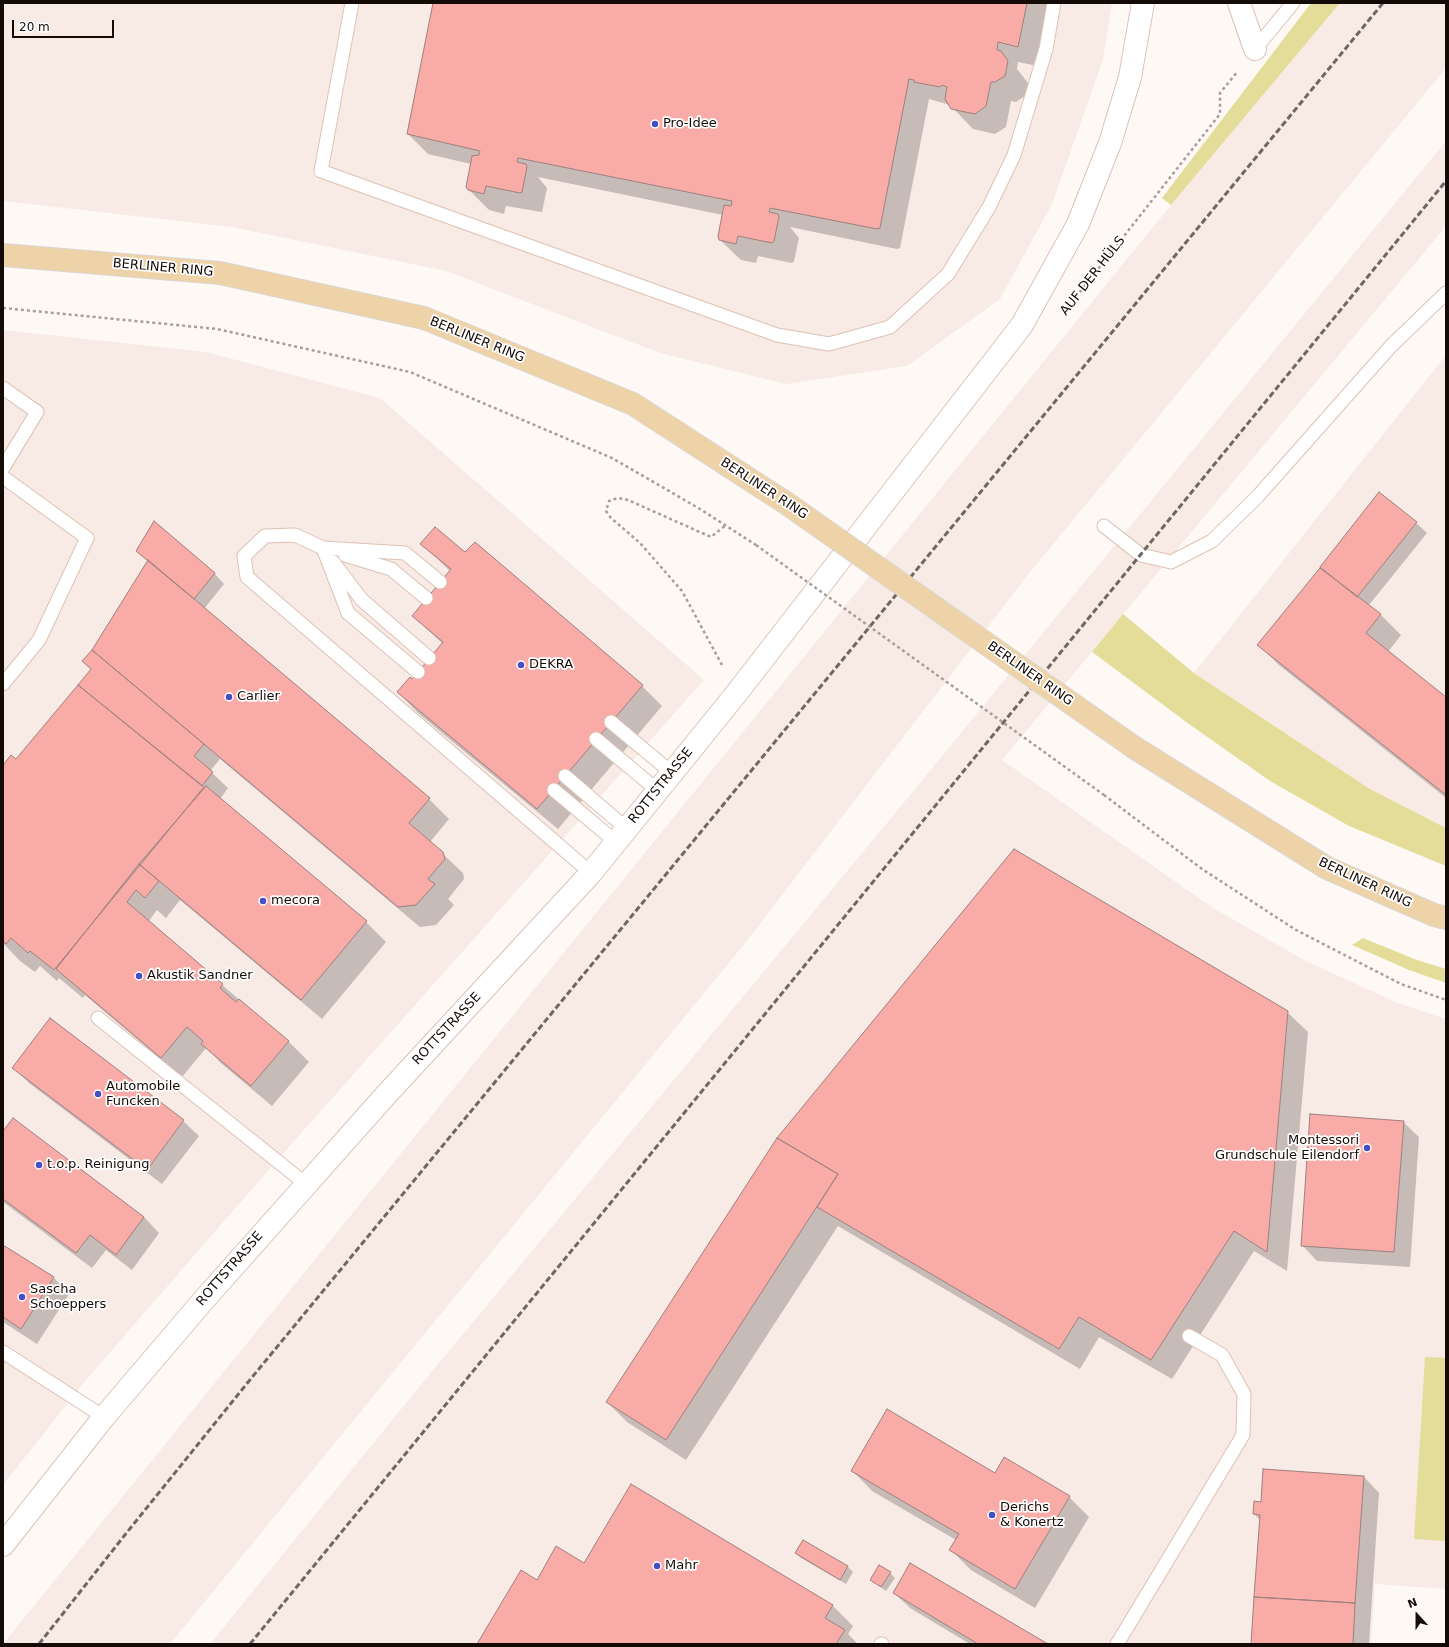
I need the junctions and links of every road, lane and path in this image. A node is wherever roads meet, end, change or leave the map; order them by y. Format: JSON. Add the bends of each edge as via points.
{"nodes":[{"id":1,"x":352,"y":3,"type":"edge"},
{"id":2,"x":1054,"y":3,"type":"edge"},
{"id":3,"x":1143,"y":3,"type":"edge"},
{"id":4,"x":1239,"y":3,"type":"edge"},
{"id":5,"x":1293,"y":3,"type":"edge"},
{"id":6,"x":1255,"y":49,"type":"junction"},
{"id":7,"x":3,"y":255,"type":"edge"},
{"id":8,"x":1446,"y":293,"type":"edge"},
{"id":9,"x":3,"y":308,"type":"edge"},
{"id":10,"x":1065,"y":312,"type":"dead end"},
{"id":11,"x":3,"y":388,"type":"edge"},
{"id":12,"x":3,"y":468,"type":"edge"},
{"id":13,"x":3,"y":478,"type":"edge"},
{"id":14,"x":726,"y":525,"type":"junction"},
{"id":15,"x":1104,"y":526,"type":"dead end"},
{"id":16,"x":323,"y":548,"type":"junction"},
{"id":17,"x":440,"y":582,"type":"dead end"},
{"id":18,"x":426,"y":598,"type":"dead end"},
{"id":19,"x":429,"y":658,"type":"dead end"},
{"id":20,"x":720,"y":661,"type":"dead end"},
{"id":21,"x":418,"y":672,"type":"dead end"},
{"id":22,"x":3,"y":684,"type":"edge"},
{"id":23,"x":611,"y":722,"type":"dead end"},
{"id":24,"x":596,"y":739,"type":"dead end"},
{"id":25,"x":672,"y":773,"type":"junction"},
{"id":26,"x":565,"y":776,"type":"dead end"},
{"id":27,"x":554,"y":790,"type":"dead end"},
{"id":28,"x":657,"y":790,"type":"junction"},
{"id":29,"x":621,"y":836,"type":"junction"},
{"id":30,"x":591,"y":873,"type":"junction"},
{"id":31,"x":1446,"y":918,"type":"edge"},
{"id":32,"x":1446,"y":1000,"type":"edge"},
{"id":33,"x":98,"y":1018,"type":"dead end"},
{"id":34,"x":306,"y":1184,"type":"junction"},
{"id":35,"x":1189,"y":1336,"type":"dead end"},
{"id":36,"x":3,"y":1352,"type":"edge"},
{"id":37,"x":104,"y":1417,"type":"junction"},
{"id":38,"x":3,"y":1545,"type":"edge"},
{"id":39,"x":1117,"y":1644,"type":"edge"}],
"edges":[{"from":1,"to":2,"type":"lane","via":[[321,171],[777,335],[829,344],[890,327],[948,274],[989,207],[1014,155],[1046,49]]},
{"from":3,"to":25,"type":"street","name":"ROTTSTRASSE","via":[[1130,77],[1110,143],[1078,224],[1022,325]]},
{"from":4,"to":6,"type":"street"},
{"from":5,"to":6,"type":"lane"},
{"from":6,"to":10,"type":"path","name":"AUF DER HÜLS","via":[[1220,93],[1220,114]]},
{"from":7,"to":31,"type":"main road","name":"BERLINER RING","bridge":true,"via":[[220,273],[424,318],[633,404],[786,503],[1135,748],[1327,868]]},
{"from":8,"to":15,"type":"lane","via":[[1391,346],[1258,496],[1212,540],[1171,562],[1141,555]]},
{"from":9,"to":14,"type":"path","via":[[217,329],[410,372],[612,458]]},
{"from":11,"to":12,"type":"lane","via":[[37,412]]},
{"from":13,"to":22,"type":"lane","via":[[87,538],[39,640]]},
{"from":14,"to":20,"type":"path","via":[[711,537],[628,500],[618,498],[609,501],[606,511],[640,543],[682,591]]},
{"from":14,"to":32,"type":"path","bridge":true,"via":[[1104,795],[1202,869],[1296,930],[1401,984]]},
{"from":16,"to":17,"type":"lane","via":[[405,553]]},
{"from":16,"to":18,"type":"lane","via":[[391,569]]},
{"from":16,"to":19,"type":"lane","via":[[362,600]]},
{"from":16,"to":21,"type":"lane","via":[[348,613]]},
{"from":16,"to":30,"type":"lane","via":[[295,535],[265,536],[244,556],[247,577]]},
{"from":23,"to":25,"type":"lane"},
{"from":24,"to":28,"type":"lane"},
{"from":25,"to":28,"type":"street","name":"ROTTSTRASSE"},
{"from":26,"to":29,"type":"lane"},
{"from":27,"to":29,"type":"lane"},
{"from":28,"to":29,"type":"street","name":"ROTTSTRASSE"},
{"from":29,"to":30,"type":"street","name":"ROTTSTRASSE"},
{"from":30,"to":34,"type":"street","name":"ROTTSTRASSE"},
{"from":33,"to":34,"type":"lane"},
{"from":34,"to":37,"type":"street","name":"ROTTSTRASSE"},
{"from":35,"to":39,"type":"lane","via":[[1222,1355],[1244,1394],[1243,1435]]},
{"from":36,"to":37,"type":"lane"},
{"from":37,"to":38,"type":"street","name":"ROTTSTRASSE"}]}
